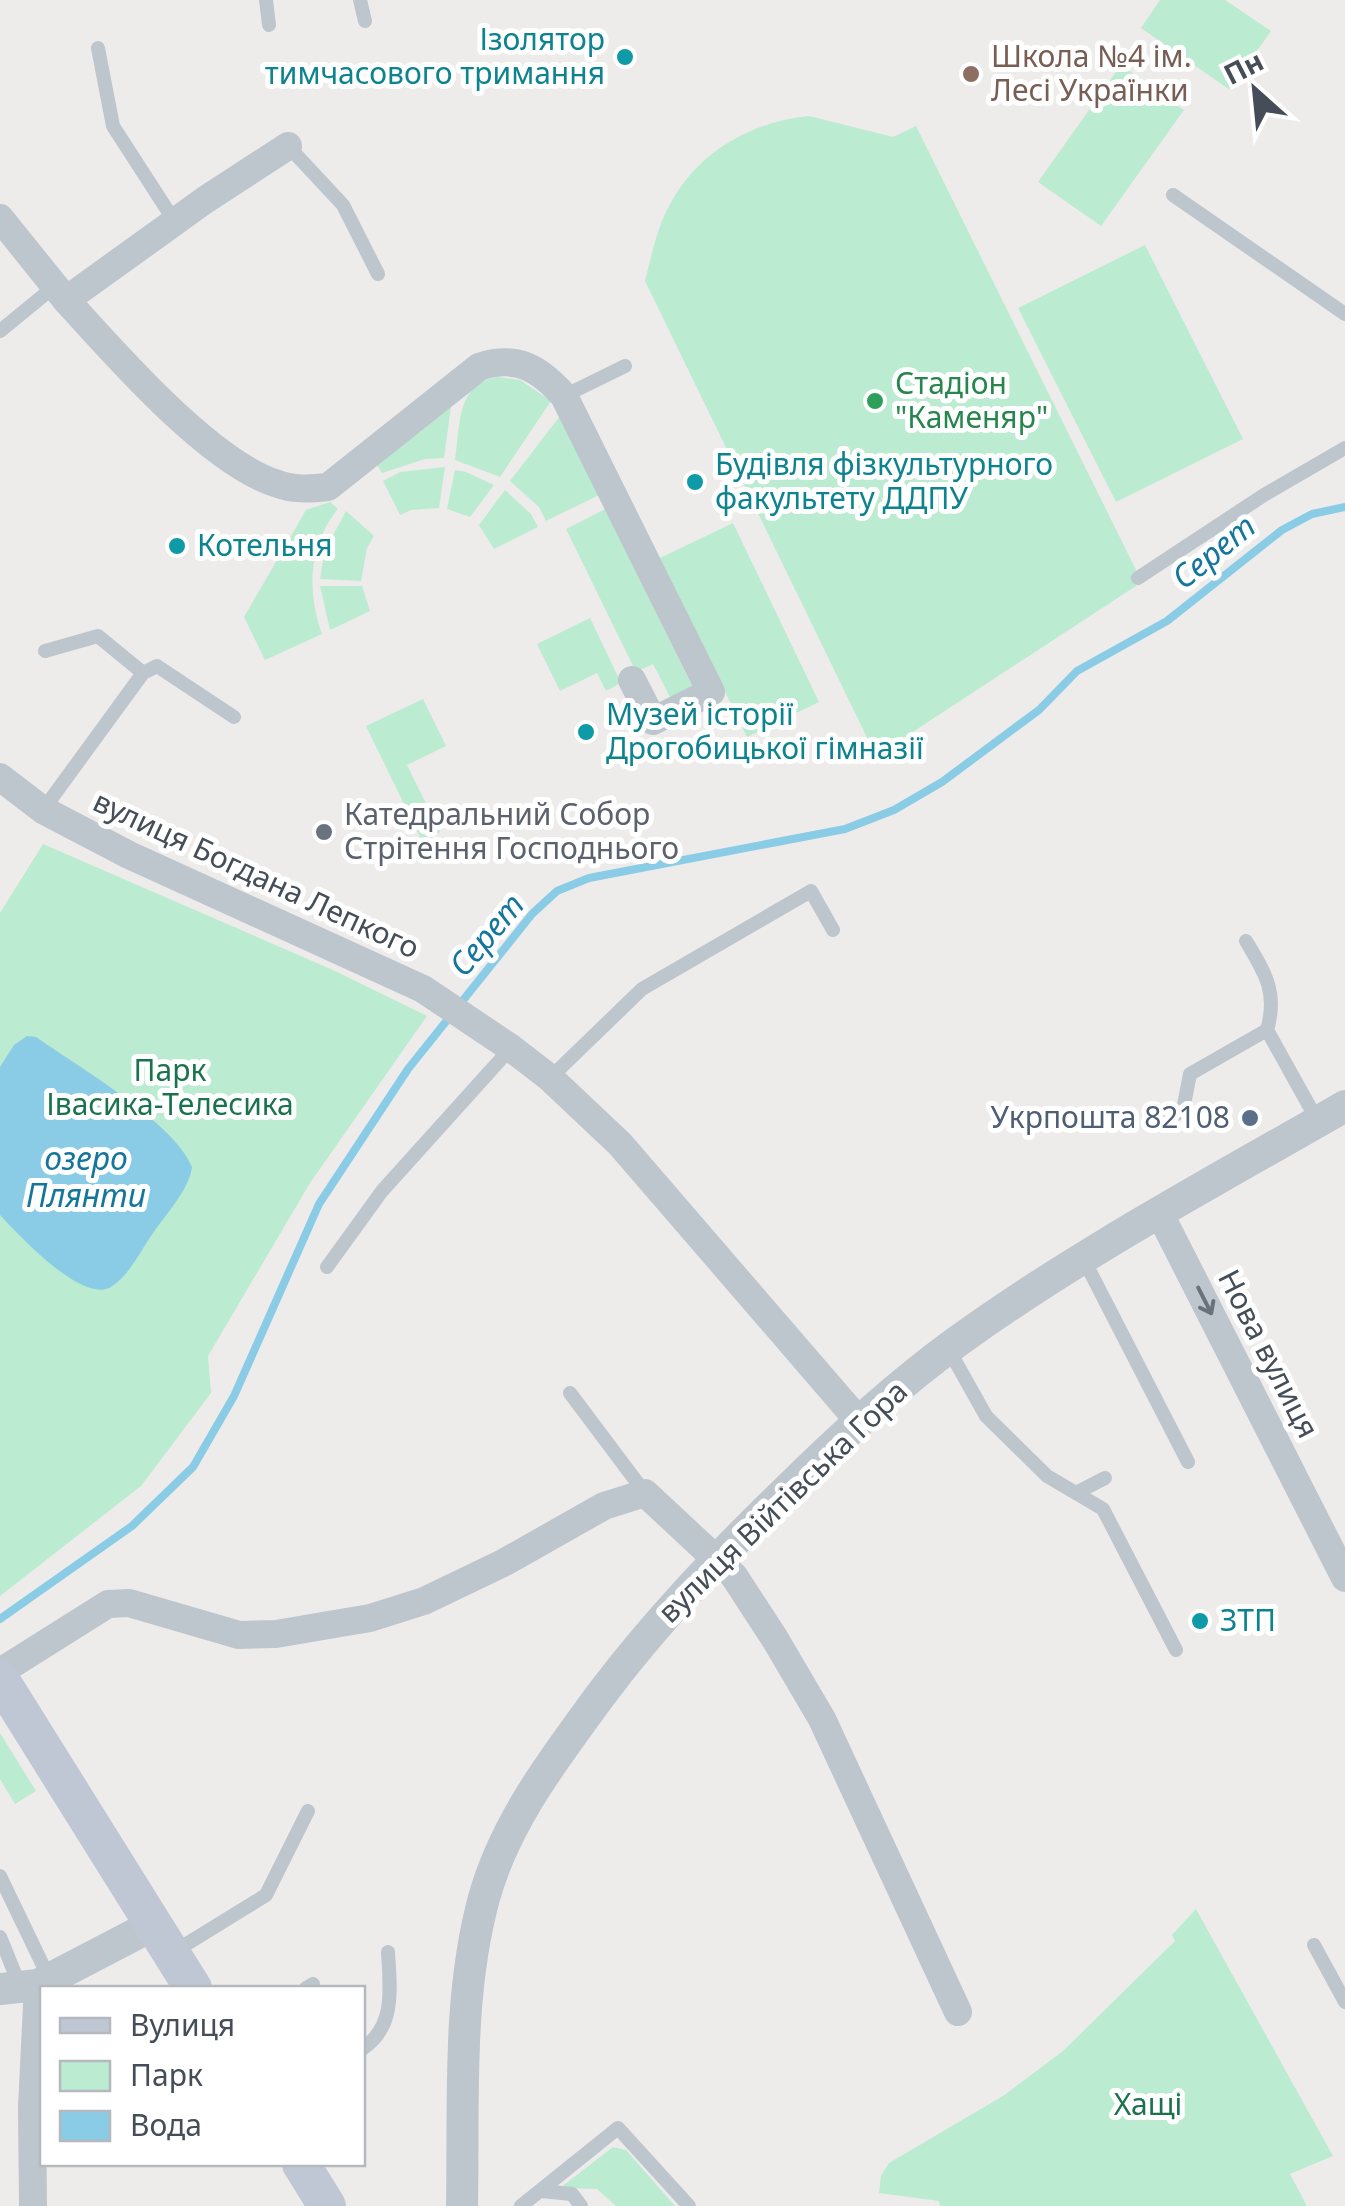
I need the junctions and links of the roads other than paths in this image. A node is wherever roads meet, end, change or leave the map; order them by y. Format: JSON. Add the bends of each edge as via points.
{"nodes":[{"id":1,"x":266,"y":0,"type":"edge"},
{"id":2,"x":360,"y":0,"type":"edge"},
{"id":3,"x":365,"y":21,"type":"dead end"},
{"id":4,"x":268,"y":25,"type":"dead end"},
{"id":5,"x":98,"y":48,"type":"dead end"},
{"id":6,"x":288,"y":146,"type":"joint"},
{"id":7,"x":1174,"y":195,"type":"dead end"},
{"id":8,"x":0,"y":218,"type":"edge"},
{"id":9,"x":175,"y":222,"type":"junction"},
{"id":10,"x":378,"y":274,"type":"dead end"},
{"id":11,"x":60,"y":293,"type":"junction"},
{"id":12,"x":1345,"y":314,"type":"edge"},
{"id":13,"x":0,"y":332,"type":"edge"},
{"id":14,"x":625,"y":366,"type":"dead end"},
{"id":15,"x":564,"y":396,"type":"junction"},
{"id":16,"x":1345,"y":448,"type":"edge"},
{"id":17,"x":1138,"y":578,"type":"dead end"},
{"id":18,"x":45,"y":651,"type":"dead end"},
{"id":19,"x":143,"y":673,"type":"junction"},
{"id":20,"x":632,"y":680,"type":"dead end"},
{"id":21,"x":234,"y":717,"type":"dead end"},
{"id":22,"x":0,"y":776,"type":"edge"},
{"id":23,"x":43,"y":810,"type":"junction"},
{"id":24,"x":833,"y":930,"type":"dead end"},
{"id":25,"x":1246,"y":941,"type":"dead end"},
{"id":26,"x":1266,"y":1030,"type":"junction"},
{"id":27,"x":511,"y":1048,"type":"junction"},
{"id":28,"x":550,"y":1078,"type":"junction"},
{"id":29,"x":1332,"y":1114,"type":"edge"},
{"id":30,"x":1160,"y":1124,"type":"dead end"},
{"id":31,"x":1160,"y":1214,"type":"junction"},
{"id":32,"x":1084,"y":1260,"type":"junction"},
{"id":33,"x":327,"y":1267,"type":"dead end"},
{"id":34,"x":948,"y":1348,"type":"junction"},
{"id":35,"x":570,"y":1393,"type":"dead end"},
{"id":36,"x":858,"y":1420,"type":"junction"},
{"id":37,"x":1188,"y":1462,"type":"dead end"},
{"id":38,"x":1105,"y":1478,"type":"dead end"},
{"id":39,"x":646,"y":1493,"type":"junction"},
{"id":40,"x":1076,"y":1493,"type":"junction"},
{"id":41,"x":716,"y":1558,"type":"junction"},
{"id":42,"x":1345,"y":1578,"type":"edge"},
{"id":43,"x":1176,"y":1650,"type":"dead end"},
{"id":44,"x":0,"y":1672,"type":"edge"},
{"id":45,"x":0,"y":1680,"type":"edge"},
{"id":46,"x":308,"y":1812,"type":"dead end"},
{"id":47,"x":0,"y":1876,"type":"edge"},
{"id":48,"x":0,"y":1937,"type":"edge"},
{"id":49,"x":162,"y":1939,"type":"junction"},
{"id":50,"x":1314,"y":1945,"type":"dead end"},
{"id":51,"x":388,"y":1952,"type":"dead end"},
{"id":52,"x":27,"y":1985,"type":"edge"},
{"id":53,"x":192,"y":1986,"type":"edge"},
{"id":54,"x":1345,"y":2002,"type":"edge"},
{"id":55,"x":958,"y":2012,"type":"dead end"},
{"id":56,"x":365,"y":2047,"type":"edge"},
{"id":57,"x":302,"y":2166,"type":"edge"},
{"id":58,"x":541,"y":2191,"type":"junction"},
{"id":59,"x":34,"y":2206,"type":"edge"},
{"id":60,"x":327,"y":2206,"type":"edge"},
{"id":61,"x":462,"y":2206,"type":"edge"},
{"id":62,"x":521,"y":2206,"type":"edge"},
{"id":63,"x":581,"y":2206,"type":"edge"},
{"id":64,"x":690,"y":2206,"type":"edge"}],
"edges":[{"from":1,"to":4,"type":"lane"},
{"from":2,"to":3,"type":"lane"},
{"from":5,"to":9,"type":"lane","via":[[113,126]]},
{"from":6,"to":9,"type":"street"},
{"from":6,"to":10,"type":"lane","via":[[343,205]]},
{"from":7,"to":12,"type":"lane"},
{"from":8,"to":11,"type":"street"},
{"from":9,"to":11,"type":"street"},
{"from":11,"to":13,"type":"lane"},
{"from":11,"to":15,"type":"street","via":[[190,427],[251,472],[302,490],[328,488],[479,367],[527,364]]},
{"from":14,"to":15,"type":"lane"},
{"from":15,"to":20,"type":"street","via":[[711,692],[653,721]]},
{"from":16,"to":17,"type":"lane"},
{"from":18,"to":19,"type":"lane","via":[[98,636]]},
{"from":19,"to":21,"type":"lane","via":[[157,666]]},
{"from":19,"to":23,"type":"lane"},
{"from":22,"to":23,"type":"street","name":"вулиця Богдана Лепкого"},
{"from":23,"to":27,"type":"street","name":"вулиця Богдана Лепкого","via":[[382,969],[439,998]]},
{"from":24,"to":28,"type":"lane","via":[[811,891],[642,989]]},
{"from":25,"to":26,"type":"lane","via":[[1269,980],[1272,1014]]},
{"from":26,"to":29,"type":"lane"},
{"from":26,"to":30,"type":"lane","via":[[1190,1074],[1183,1110]]},
{"from":27,"to":28,"type":"street","name":"вулиця Богдана Лепкого"},
{"from":27,"to":33,"type":"lane","via":[[382,1191]]},
{"from":28,"to":36,"type":"street","name":"вулиця Богдана Лепкого","via":[[620,1144]]},
{"from":29,"to":31,"type":"street","name":"вулиця Війтівська Гора"},
{"from":31,"to":32,"type":"street","name":"вулиця Війтівська Гора"},
{"from":31,"to":42,"type":"street","name":"Нова вулиця","one_way":true},
{"from":32,"to":34,"type":"street","name":"вулиця Війтівська Гора"},
{"from":32,"to":37,"type":"lane"},
{"from":34,"to":36,"type":"street","name":"вулиця Війтівська Гора"},
{"from":34,"to":40,"type":"lane","via":[[986,1416],[1048,1476]]},
{"from":35,"to":39,"type":"lane"},
{"from":36,"to":41,"type":"street","name":"вулиця Війтівська Гора"},
{"from":38,"to":40,"type":"lane"},
{"from":39,"to":41,"type":"street"},
{"from":39,"to":44,"type":"street","via":[[604,1506],[464,1583],[370,1618],[239,1635],[129,1603],[108,1604]]},
{"from":40,"to":43,"type":"lane","via":[[1103,1509]]},
{"from":41,"to":55,"type":"street","via":[[734,1576],[822,1719]]},
{"from":41,"to":61,"type":"street","name":"вулиця Війтівська Гора","via":[[578,1725],[525,1803],[494,1866],[477,1927],[465,2022]]},
{"from":45,"to":49,"type":"main road"},
{"from":46,"to":49,"type":"lane","via":[[266,1895]]},
{"from":47,"to":52,"type":"lane"},
{"from":48,"to":52,"type":"lane"},
{"from":49,"to":52,"type":"street"},
{"from":49,"to":53,"type":"main road"},
{"from":50,"to":54,"type":"lane"},
{"from":51,"to":56,"type":"lane","via":[[388,2014]]},
{"from":52,"to":59,"type":"street"},
{"from":57,"to":60,"type":"main road"},
{"from":58,"to":62,"type":"lane"},
{"from":58,"to":63,"type":"lane","via":[[572,2194]]},
{"from":58,"to":64,"type":"lane","via":[[618,2128]]}]}
